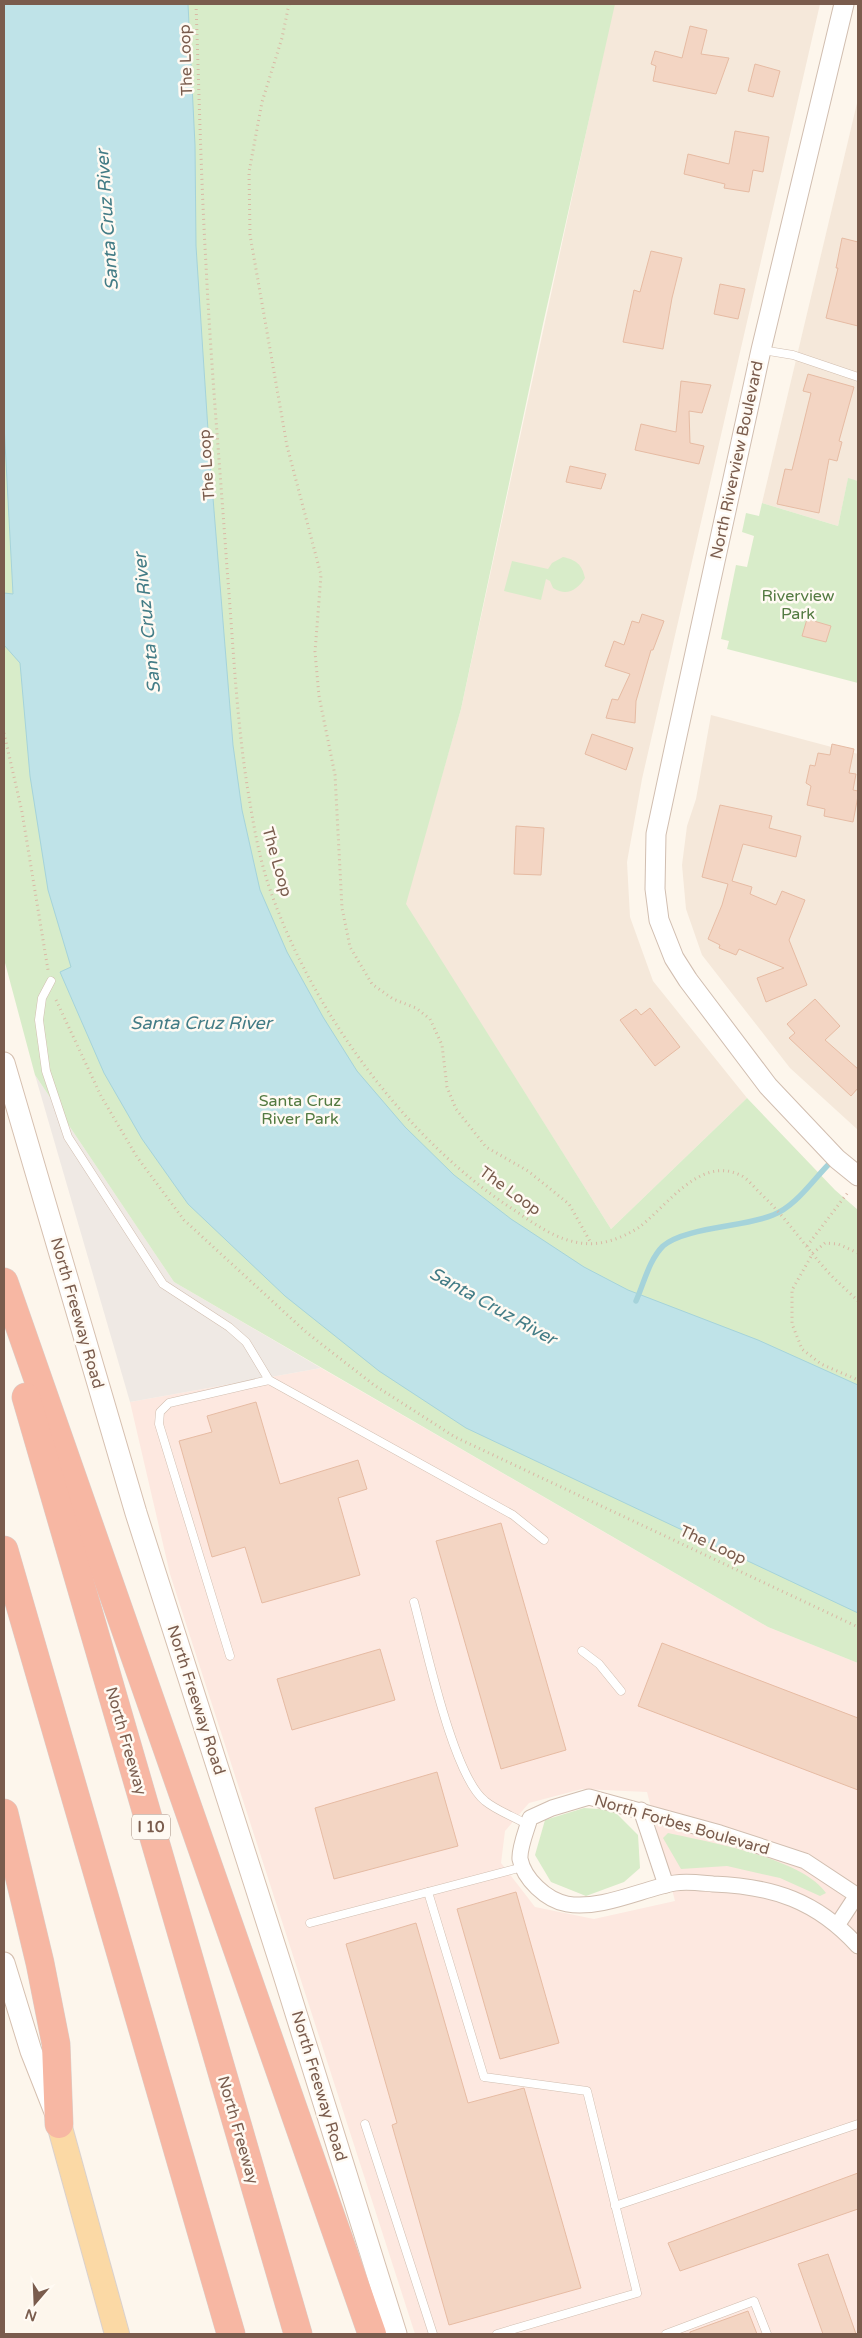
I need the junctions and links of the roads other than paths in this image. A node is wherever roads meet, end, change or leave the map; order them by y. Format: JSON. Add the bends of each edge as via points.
{"nodes":[{"id":1,"x":844,"y":4,"type":"edge"},
{"id":2,"x":760,"y":350,"type":"junction"},
{"id":3,"x":858,"y":378,"type":"edge"},
{"id":4,"x":51,"y":982,"type":"road end"},
{"id":5,"x":4,"y":1063,"type":"edge"},
{"id":6,"x":855,"y":1181,"type":"edge"},
{"id":7,"x":4,"y":1282,"type":"edge"},
{"id":8,"x":4,"y":1321,"type":"edge"},
{"id":9,"x":269,"y":1380,"type":"junction"},
{"id":10,"x":544,"y":1540,"type":"dead end"},
{"id":11,"x":4,"y":1550,"type":"edge"},
{"id":12,"x":414,"y":1602,"type":"dead end"},
{"id":13,"x":582,"y":1651,"type":"dead end"},
{"id":14,"x":230,"y":1656,"type":"dead end"},
{"id":15,"x":621,"y":1691,"type":"dead end"},
{"id":16,"x":641,"y":1810,"type":"junction"},
{"id":17,"x":4,"y":1813,"type":"edge"},
{"id":18,"x":528,"y":1825,"type":"junction"},
{"id":19,"x":523,"y":1867,"type":"junction"},
{"id":20,"x":666,"y":1885,"type":"junction"},
{"id":21,"x":428,"y":1892,"type":"junction"},
{"id":22,"x":858,"y":1894,"type":"edge"},
{"id":23,"x":310,"y":1923,"type":"dead end"},
{"id":24,"x":838,"y":1924,"type":"junction"},
{"id":25,"x":858,"y":1946,"type":"edge"},
{"id":26,"x":4,"y":1963,"type":"edge"},
{"id":27,"x":59,"y":2124,"type":"junction"},
{"id":28,"x":365,"y":2124,"type":"dead end"},
{"id":29,"x":858,"y":2124,"type":"edge"},
{"id":30,"x":615,"y":2206,"type":"junction"},
{"id":31,"x":118,"y":2334,"type":"edge"},
{"id":32,"x":231,"y":2334,"type":"edge"},
{"id":33,"x":298,"y":2334,"type":"edge"},
{"id":34,"x":372,"y":2334,"type":"edge"},
{"id":35,"x":396,"y":2334,"type":"edge"},
{"id":36,"x":433,"y":2334,"type":"edge"},
{"id":37,"x":497,"y":2334,"type":"edge"},
{"id":38,"x":666,"y":2334,"type":"edge"},
{"id":39,"x":768,"y":2334,"type":"edge"}],
"edges":[{"from":1,"to":2,"type":"street","name":"North Riverview Boulevard"},
{"from":2,"to":3,"type":"lane","via":[[793,355]]},
{"from":2,"to":6,"type":"street","name":"North Riverview Boulevard","via":[[656,834],[655,890],[659,920],[683,972],[768,1086]]},
{"from":4,"to":9,"type":"lane","via":[[42,998],[39,1020],[46,1071],[68,1137],[163,1284],[235,1332],[246,1342]]},
{"from":5,"to":35,"type":"main road","name":"North Freeway Road","via":[[136,1513]]},
{"from":7,"to":34,"type":"highway"},
{"from":8,"to":33,"type":"highway","name":"North Freeway","number":"I 10"},
{"from":9,"to":10,"type":"lane","via":[[513,1515]]},
{"from":9,"to":14,"type":"lane","via":[[169,1403],[160,1412],[159,1424]]},
{"from":11,"to":32,"type":"highway"},
{"from":12,"to":18,"type":"lane","via":[[456,1754],[467,1780],[484,1801]]},
{"from":13,"to":15,"type":"lane","via":[[599,1664]]},
{"from":16,"to":18,"type":"street","name":"North Forbes Boulevard","via":[[589,1797],[530,1818]]},
{"from":16,"to":20,"type":"street"},
{"from":16,"to":22,"type":"street","name":"North Forbes Boulevard","via":[[805,1860]]},
{"from":17,"to":27,"type":"highway","via":[[56,2044]]},
{"from":18,"to":19,"type":"street","via":[[520,1857]]},
{"from":19,"to":20,"type":"street","via":[[542,1892],[566,1904],[603,1902]]},
{"from":19,"to":21,"type":"lane"},
{"from":20,"to":24,"type":"street","via":[[677,1882],[743,1885],[778,1892]]},
{"from":21,"to":23,"type":"lane"},
{"from":21,"to":30,"type":"lane","via":[[484,2077],[587,2091]]},
{"from":22,"to":24,"type":"street"},
{"from":24,"to":25,"type":"street"},
{"from":26,"to":27,"type":"main road","via":[[30,2051]]},
{"from":27,"to":31,"type":"main road"},
{"from":28,"to":36,"type":"lane"},
{"from":29,"to":30,"type":"lane"},
{"from":30,"to":37,"type":"lane","via":[[637,2293]]},
{"from":38,"to":39,"type":"lane","via":[[754,2301]]}]}
